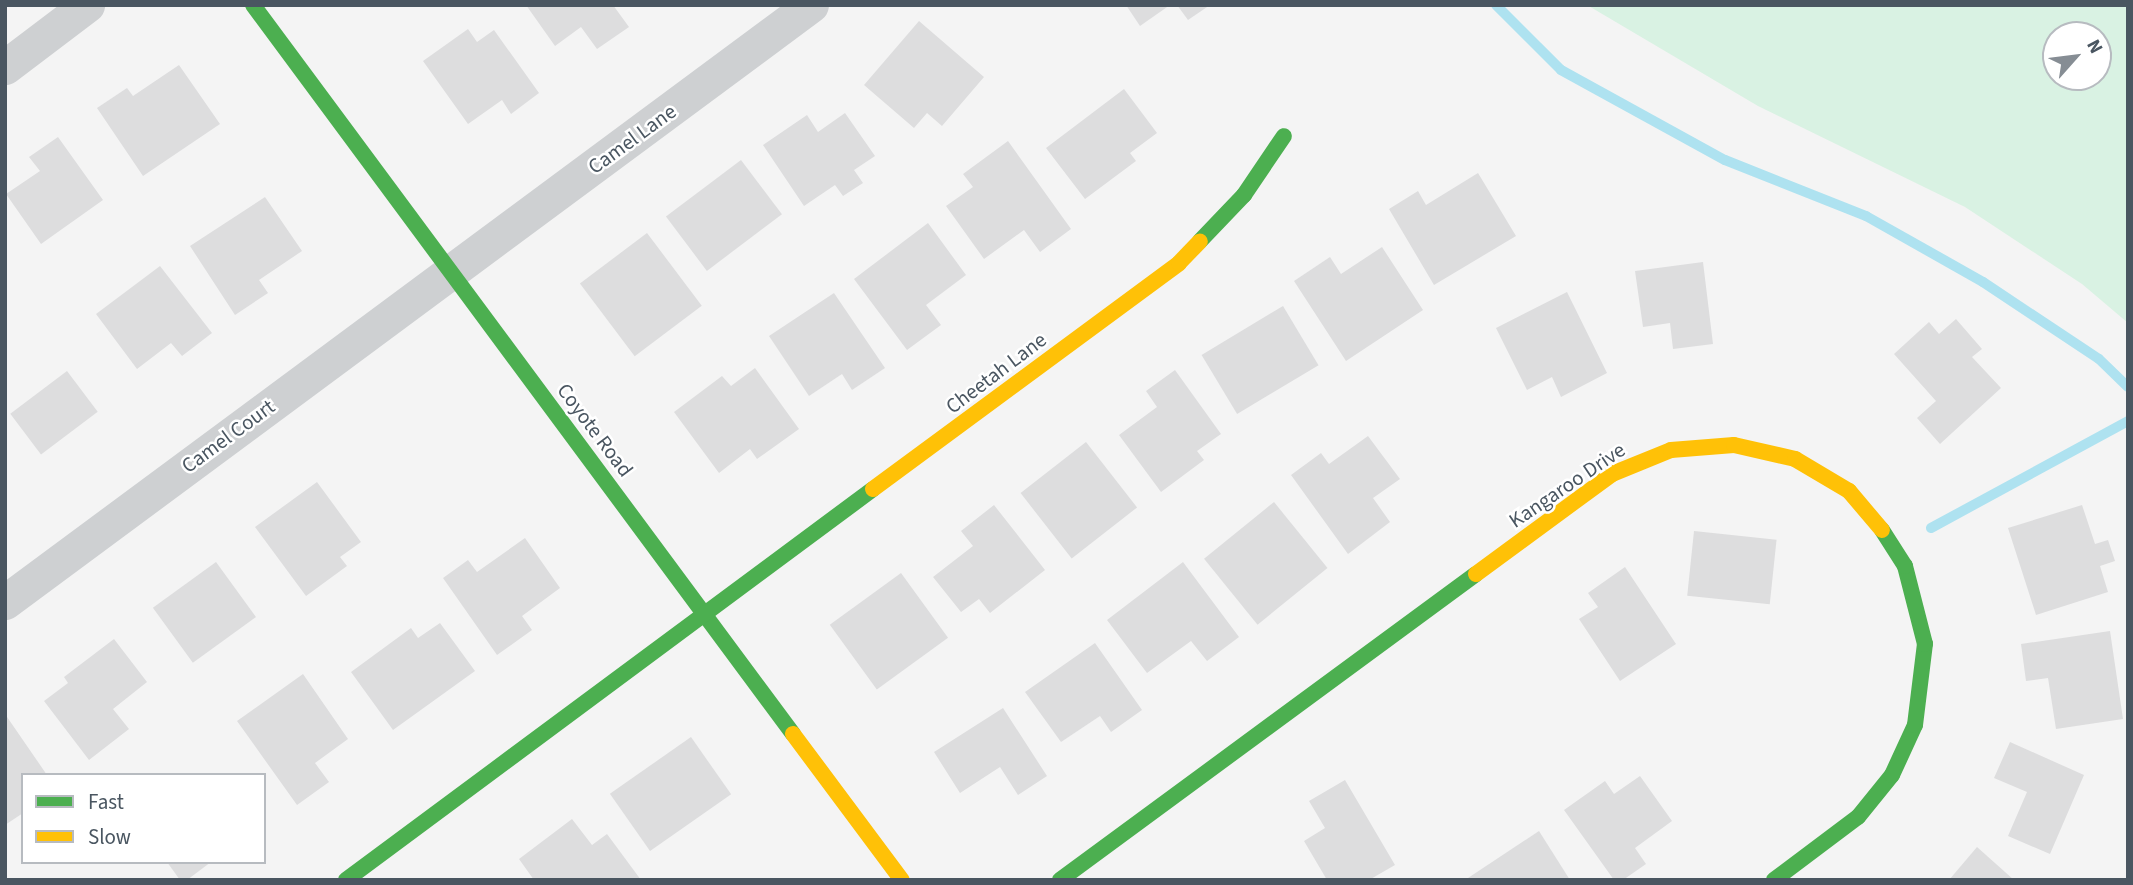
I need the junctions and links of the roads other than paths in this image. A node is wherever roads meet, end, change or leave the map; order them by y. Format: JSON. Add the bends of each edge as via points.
{"nodes":[{"id":1,"x":88,"y":5,"type":"edge"},
{"id":2,"x":253,"y":5,"type":"edge"},
{"id":3,"x":811,"y":5,"type":"edge"},
{"id":4,"x":5,"y":67,"type":"edge"},
{"id":5,"x":1284,"y":136,"type":"dead end"},
{"id":6,"x":452,"y":272,"type":"junction"},
{"id":7,"x":5,"y":602,"type":"edge"},
{"id":8,"x":706,"y":614,"type":"junction"},
{"id":9,"x":346,"y":880,"type":"edge"},
{"id":10,"x":902,"y":880,"type":"edge"},
{"id":11,"x":1060,"y":880,"type":"edge"},
{"id":12,"x":1774,"y":880,"type":"edge"}],
"edges":[{"from":1,"to":4,"type":"street"},
{"from":2,"to":6,"type":"street","name":"Coyote Road"},
{"from":3,"to":6,"type":"street","name":"Camel Lane"},
{"from":5,"to":8,"type":"street","name":"Cheetah Lane","via":[[1244,195],[1179,263]]},
{"from":6,"to":7,"type":"street","name":"Camel Court"},
{"from":6,"to":8,"type":"street","name":"Coyote Road"},
{"from":8,"to":9,"type":"street"},
{"from":8,"to":10,"type":"street","name":"Coyote Road"},
{"from":11,"to":12,"type":"street","name":"Kangaroo Drive","via":[[1612,474],[1641,459],[1702,445],[1744,447],[1795,459],[1849,492],[1891,538],[1921,618],[1925,645],[1921,699],[1915,725],[1892,775],[1858,817]]}]}
